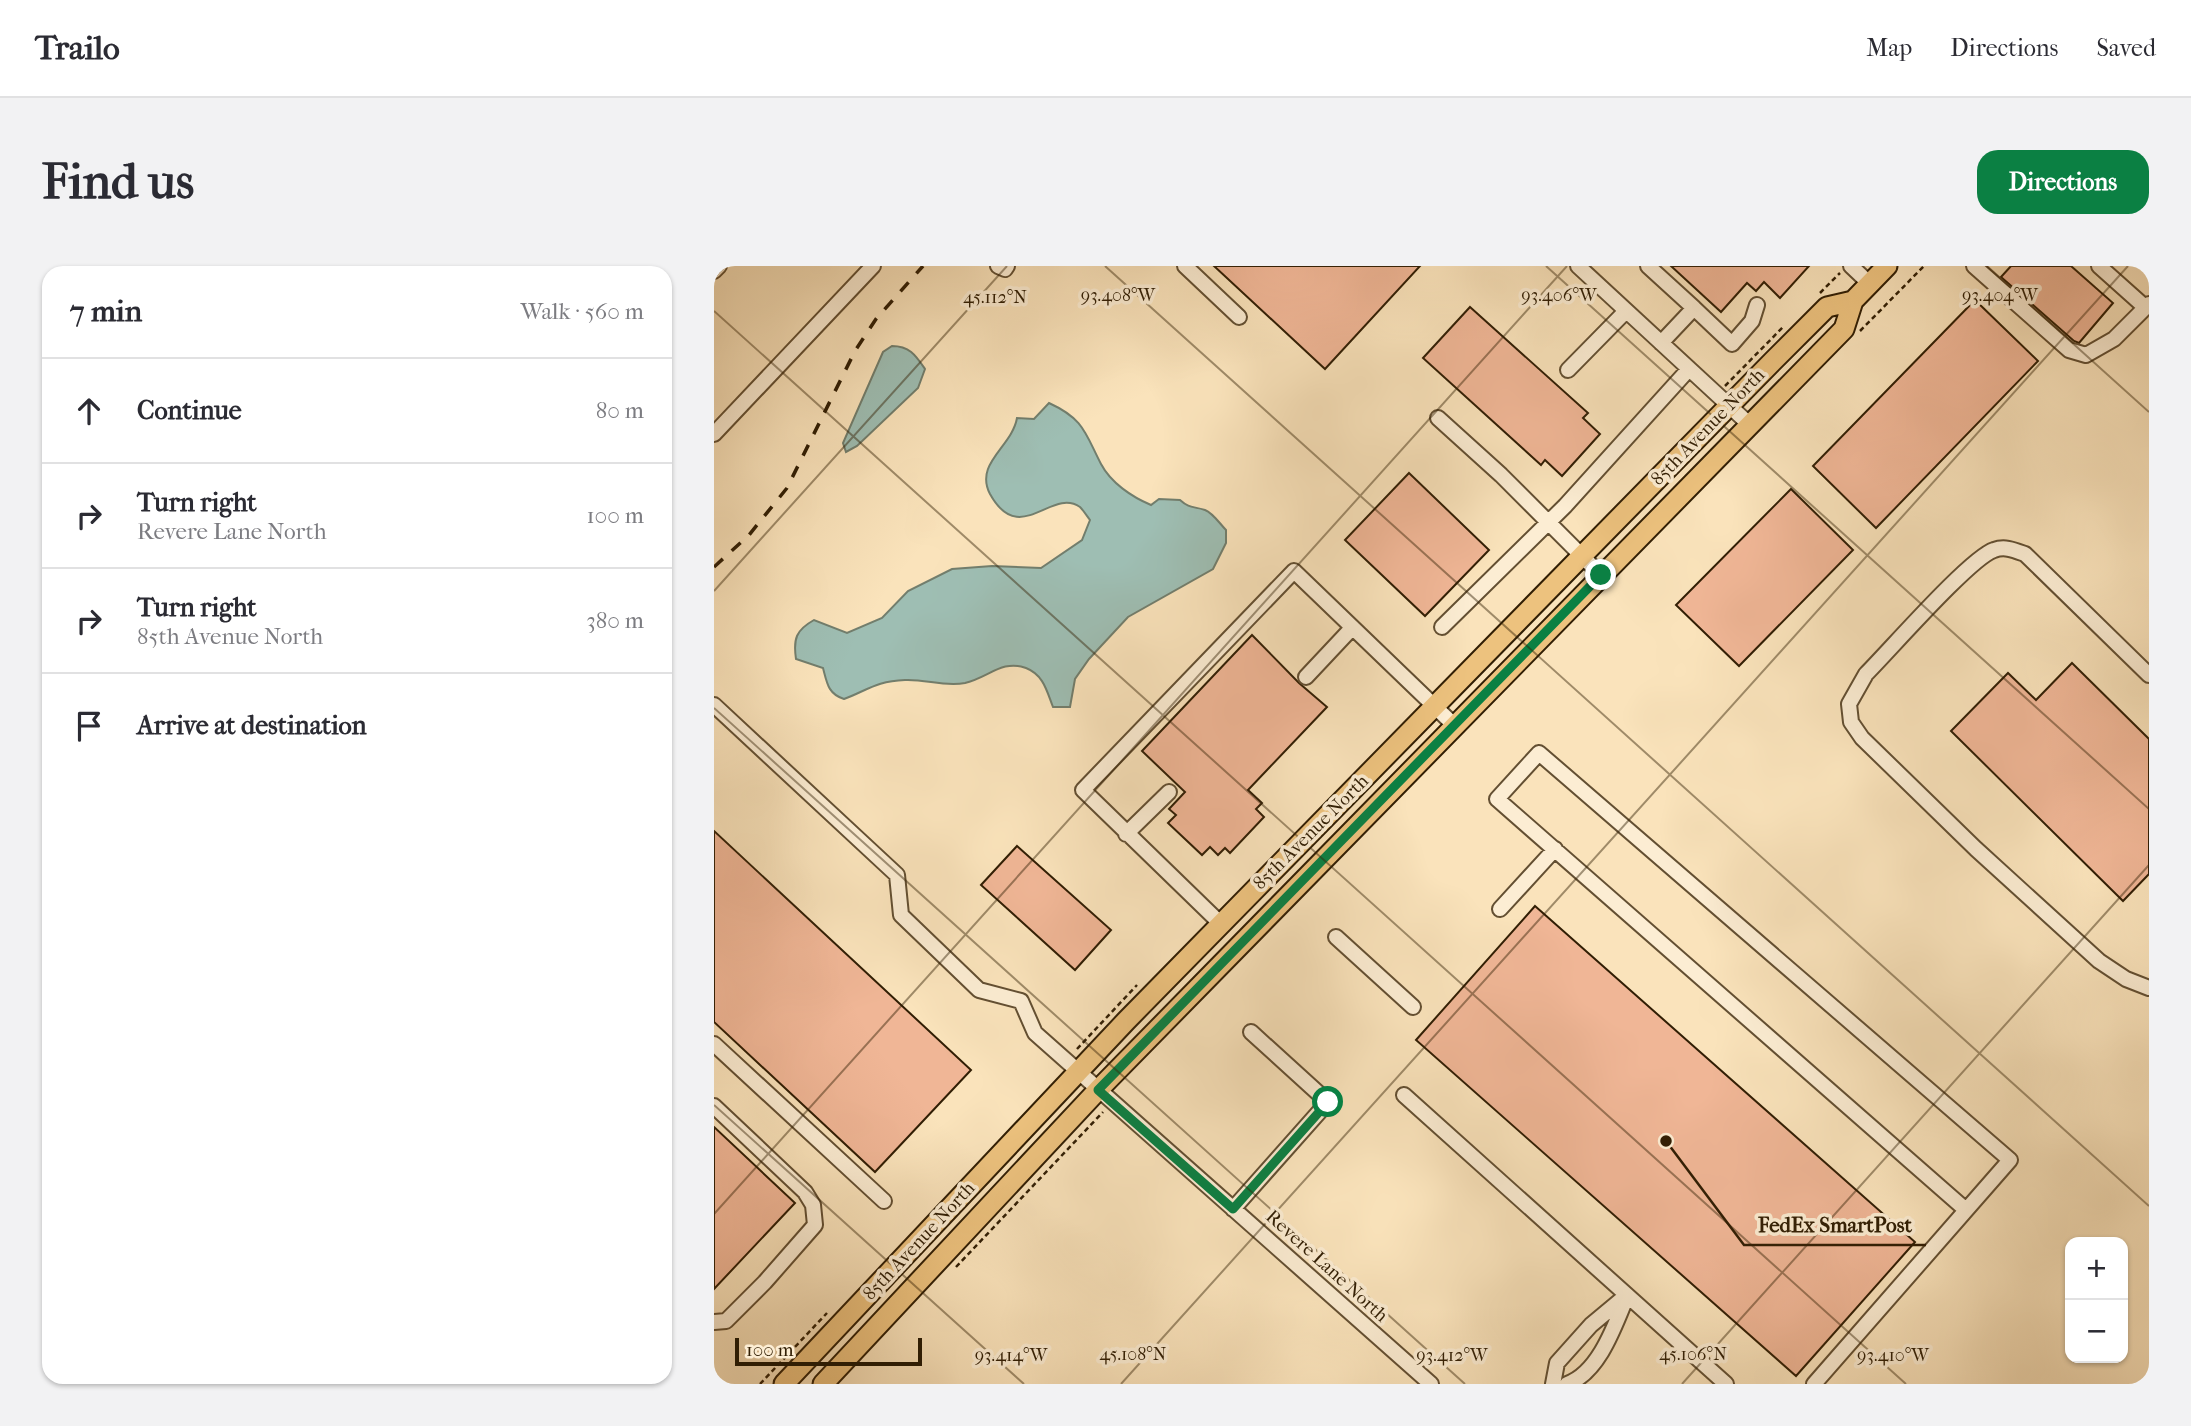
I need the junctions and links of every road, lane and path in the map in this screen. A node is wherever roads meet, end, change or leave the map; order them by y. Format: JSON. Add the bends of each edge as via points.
{"nodes":[{"id":1,"x":873,"y":266,"type":"edge"},
{"id":2,"x":998,"y":266,"type":"edge"},
{"id":3,"x":1007,"y":266,"type":"edge"},
{"id":4,"x":1185,"y":266,"type":"edge"},
{"id":5,"x":1578,"y":266,"type":"edge"},
{"id":6,"x":1648,"y":266,"type":"edge"},
{"id":7,"x":1852,"y":266,"type":"edge"},
{"id":8,"x":1887,"y":266,"type":"edge"},
{"id":9,"x":2099,"y":266,"type":"edge"},
{"id":10,"x":1979,"y":267,"type":"edge"},
{"id":11,"x":1870,"y":284,"type":"junction"},
{"id":12,"x":1853,"y":301,"type":"junction"},
{"id":13,"x":1757,"y":305,"type":"dead end"},
{"id":14,"x":2147,"y":306,"type":"edge"},
{"id":15,"x":1693,"y":308,"type":"junction"},
{"id":16,"x":1626,"y":311,"type":"junction"},
{"id":17,"x":1239,"y":317,"type":"dead end"},
{"id":18,"x":1661,"y":343,"type":"junction"},
{"id":19,"x":1689,"y":369,"type":"junction"},
{"id":20,"x":1568,"y":370,"type":"dead end"},
{"id":21,"x":1729,"y":406,"type":"junction"},
{"id":22,"x":1438,"y":418,"type":"dead end"},
{"id":23,"x":1749,"y":424,"type":"junction"},
{"id":24,"x":714,"y":433,"type":"edge"},
{"id":25,"x":1548,"y":522,"type":"junction"},
{"id":26,"x":1582,"y":556,"type":"junction"},
{"id":27,"x":1601,"y":575,"type":"junction"},
{"id":28,"x":1442,"y":627,"type":"dead end"},
{"id":29,"x":1352,"y":628,"type":"junction"},
{"id":30,"x":2149,"y":675,"type":"edge"},
{"id":31,"x":1306,"y":677,"type":"dead end"},
{"id":32,"x":714,"y":705,"type":"edge"},
{"id":33,"x":1435,"y":707,"type":"junction"},
{"id":34,"x":1454,"y":725,"type":"junction"},
{"id":35,"x":1169,"y":792,"type":"dead end"},
{"id":36,"x":1126,"y":834,"type":"junction"},
{"id":37,"x":1555,"y":849,"type":"junction"},
{"id":38,"x":1500,"y":909,"type":"dead end"},
{"id":39,"x":1221,"y":924,"type":"junction"},
{"id":40,"x":1336,"y":937,"type":"dead end"},
{"id":41,"x":2149,"y":988,"type":"edge"},
{"id":42,"x":1413,"y":1007,"type":"dead end"},
{"id":43,"x":1251,"y":1032,"type":"dead end"},
{"id":44,"x":714,"y":1044,"type":"edge"},
{"id":45,"x":1078,"y":1072,"type":"junction"},
{"id":46,"x":1098,"y":1090,"type":"junction"},
{"id":47,"x":1404,"y":1095,"type":"dead end"},
{"id":48,"x":714,"y":1106,"type":"edge"},
{"id":49,"x":884,"y":1201,"type":"dead end"},
{"id":50,"x":1233,"y":1209,"type":"junction"},
{"id":51,"x":1966,"y":1210,"type":"junction"},
{"id":52,"x":1628,"y":1295,"type":"junction"},
{"id":53,"x":714,"y":1321,"type":"edge"},
{"id":54,"x":784,"y":1384,"type":"edge"},
{"id":55,"x":823,"y":1384,"type":"edge"},
{"id":56,"x":1431,"y":1384,"type":"edge"},
{"id":57,"x":1553,"y":1384,"type":"edge"},
{"id":58,"x":1567,"y":1384,"type":"edge"},
{"id":59,"x":1726,"y":1384,"type":"edge"},
{"id":60,"x":1814,"y":1384,"type":"edge"}],
"edges":[{"from":1,"to":24,"type":"street"},
{"from":2,"to":3,"type":"street"},
{"from":4,"to":17,"type":"street"},
{"from":5,"to":16,"type":"street"},
{"from":6,"to":15,"type":"street"},
{"from":7,"to":11,"type":"street"},
{"from":8,"to":11,"type":"main road","name":"85th Avenue North"},
{"from":9,"to":14,"type":"street"},
{"from":10,"to":14,"type":"street","via":[[2069,350],[2086,355],[2114,338]]},
{"from":11,"to":12,"type":"main road","name":"85th Avenue North"},
{"from":12,"to":21,"type":"main road","name":"85th Avenue North","via":[[1827,307]]},
{"from":12,"to":23,"type":"main road","name":"85th Avenue North","via":[[1844,329]]},
{"from":13,"to":15,"type":"street","via":[[1752,321],[1732,344]]},
{"from":15,"to":18,"type":"street"},
{"from":16,"to":18,"type":"street"},
{"from":16,"to":20,"type":"street"},
{"from":18,"to":19,"type":"street"},
{"from":19,"to":21,"type":"street"},
{"from":19,"to":25,"type":"street"},
{"from":21,"to":23,"type":"street"},
{"from":21,"to":26,"type":"main road","name":"85th Avenue North"},
{"from":22,"to":25,"type":"street"},
{"from":23,"to":27,"type":"main road","name":"85th Avenue North"},
{"from":25,"to":26,"type":"street"},
{"from":25,"to":28,"type":"street"},
{"from":26,"to":27,"type":"street"},
{"from":26,"to":33,"type":"main road","name":"85th Avenue North"},
{"from":27,"to":34,"type":"main road","name":"85th Avenue North"},
{"from":29,"to":31,"type":"street"},
{"from":29,"to":33,"type":"street"},
{"from":29,"to":36,"type":"street","via":[[1294,571],[1083,790]]},
{"from":30,"to":41,"type":"street","via":[[2025,554],[2006,548],[1986,554],[1967,570],[1866,674],[1852,692],[1849,713],[1862,738],[1976,849],[2112,971]]},
{"from":32,"to":45,"type":"street","name":"Revere Lane North","via":[[897,875],[901,915],[979,990],[1021,1001],[1035,1033]]},
{"from":33,"to":34,"type":"street"},
{"from":33,"to":39,"type":"main road","name":"85th Avenue North"},
{"from":34,"to":46,"type":"main road","name":"85th Avenue North"},
{"from":35,"to":36,"type":"street"},
{"from":36,"to":39,"type":"street"},
{"from":37,"to":38,"type":"street"},
{"from":37,"to":51,"type":"street"},
{"from":37,"to":51,"type":"street","via":[[1497,799],[1539,753],[2010,1160]]},
{"from":39,"to":45,"type":"main road","name":"85th Avenue North"},
{"from":40,"to":42,"type":"street"},
{"from":43,"to":50,"type":"street","via":[[1328,1102]]},
{"from":44,"to":49,"type":"street"},
{"from":45,"to":46,"type":"street","name":"Revere Lane North"},
{"from":45,"to":54,"type":"main road","name":"85th Avenue North"},
{"from":46,"to":50,"type":"street","name":"Revere Lane North"},
{"from":46,"to":55,"type":"main road","name":"85th Avenue North"},
{"from":47,"to":52,"type":"street"},
{"from":48,"to":53,"type":"street","via":[[805,1192],[813,1205],[815,1225],[726,1321]]},
{"from":50,"to":56,"type":"street","name":"Revere Lane North"},
{"from":51,"to":60,"type":"street"},
{"from":52,"to":57,"type":"street","via":[[1591,1325],[1557,1363]]},
{"from":52,"to":58,"type":"street","via":[[1607,1346],[1576,1381]]},
{"from":52,"to":59,"type":"street"}]}
